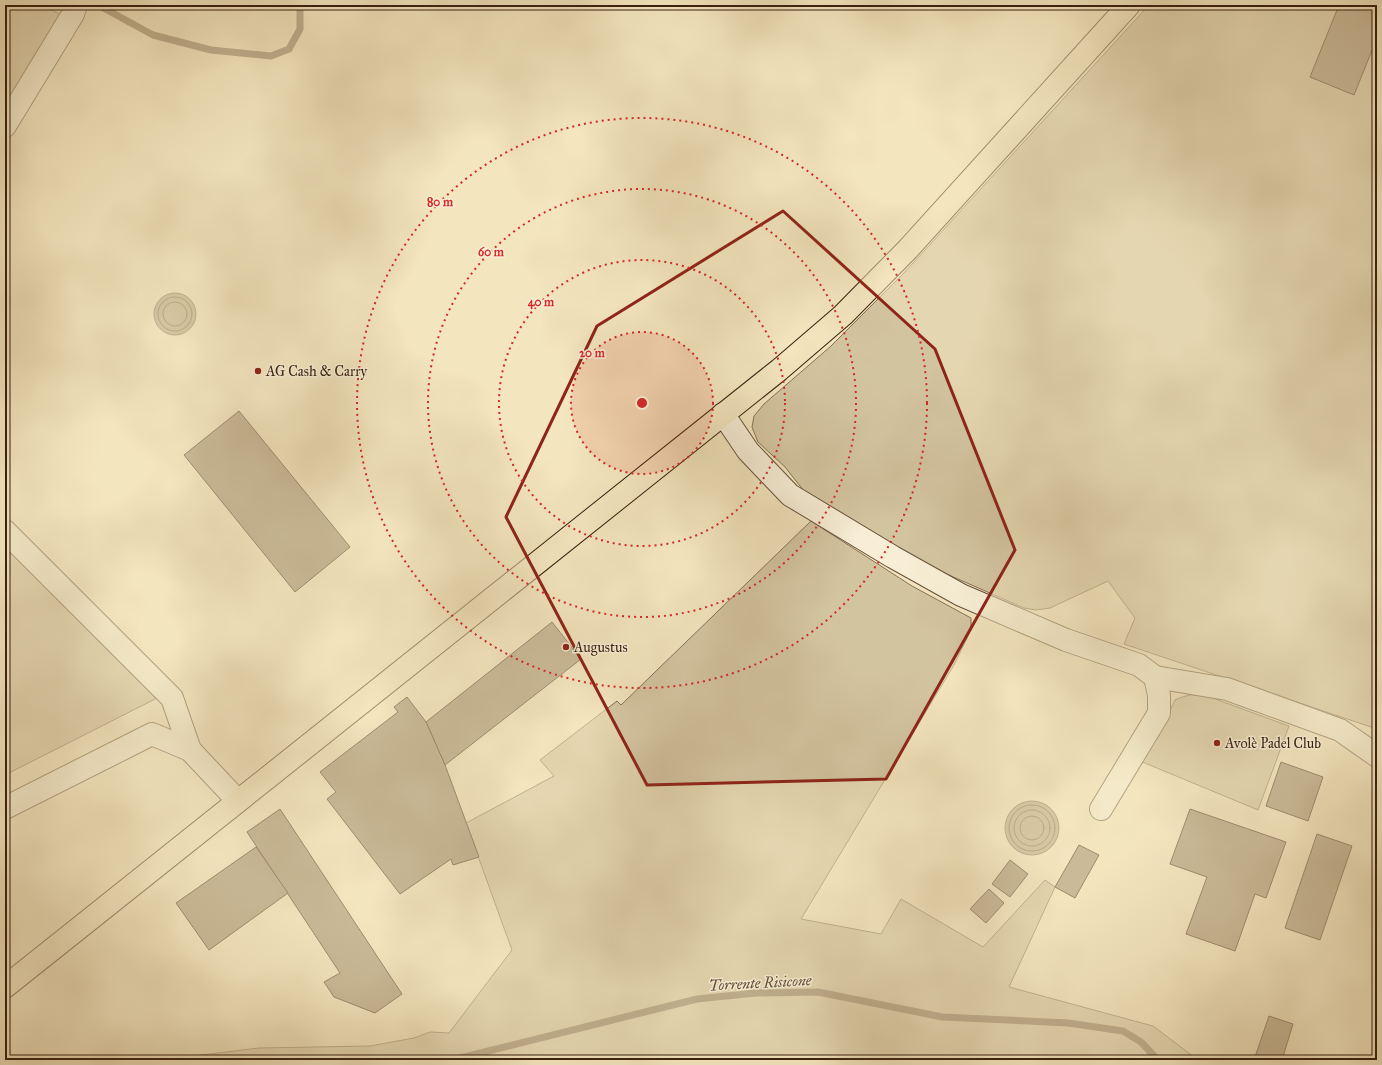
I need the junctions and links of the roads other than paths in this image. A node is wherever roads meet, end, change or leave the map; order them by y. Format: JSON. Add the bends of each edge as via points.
{"nodes":[{"id":1,"x":1129,"y":5,"type":"edge"},
{"id":2,"x":75,"y":9,"type":"edge"},
{"id":3,"x":5,"y":126,"type":"edge"},
{"id":4,"x":723,"y":414,"type":"junction"},
{"id":5,"x":5,"y":531,"type":"edge"},
{"id":6,"x":1154,"y":677,"type":"junction"},
{"id":7,"x":190,"y":750,"type":"junction"},
{"id":8,"x":1377,"y":756,"type":"edge"},
{"id":9,"x":238,"y":801,"type":"junction"},
{"id":10,"x":5,"y":808,"type":"edge"},
{"id":11,"x":1101,"y":809,"type":"dead end"},
{"id":12,"x":5,"y":987,"type":"edge"}],
"edges":[{"from":1,"to":4,"type":"main road","via":[[908,250],[843,315]]},
{"from":2,"to":3,"type":"street"},
{"from":4,"to":6,"type":"street","via":[[748,451],[790,495],[961,595],[1066,640],[1138,665]]},
{"from":4,"to":9,"type":"main road"},
{"from":5,"to":7,"type":"street","via":[[172,698]]},
{"from":6,"to":8,"type":"street","via":[[1234,692],[1340,730]]},
{"from":6,"to":11,"type":"street","via":[[1159,695],[1159,713]]},
{"from":7,"to":9,"type":"street"},
{"from":7,"to":10,"type":"street","via":[[152,734]]},
{"from":9,"to":12,"type":"main road"}]}
